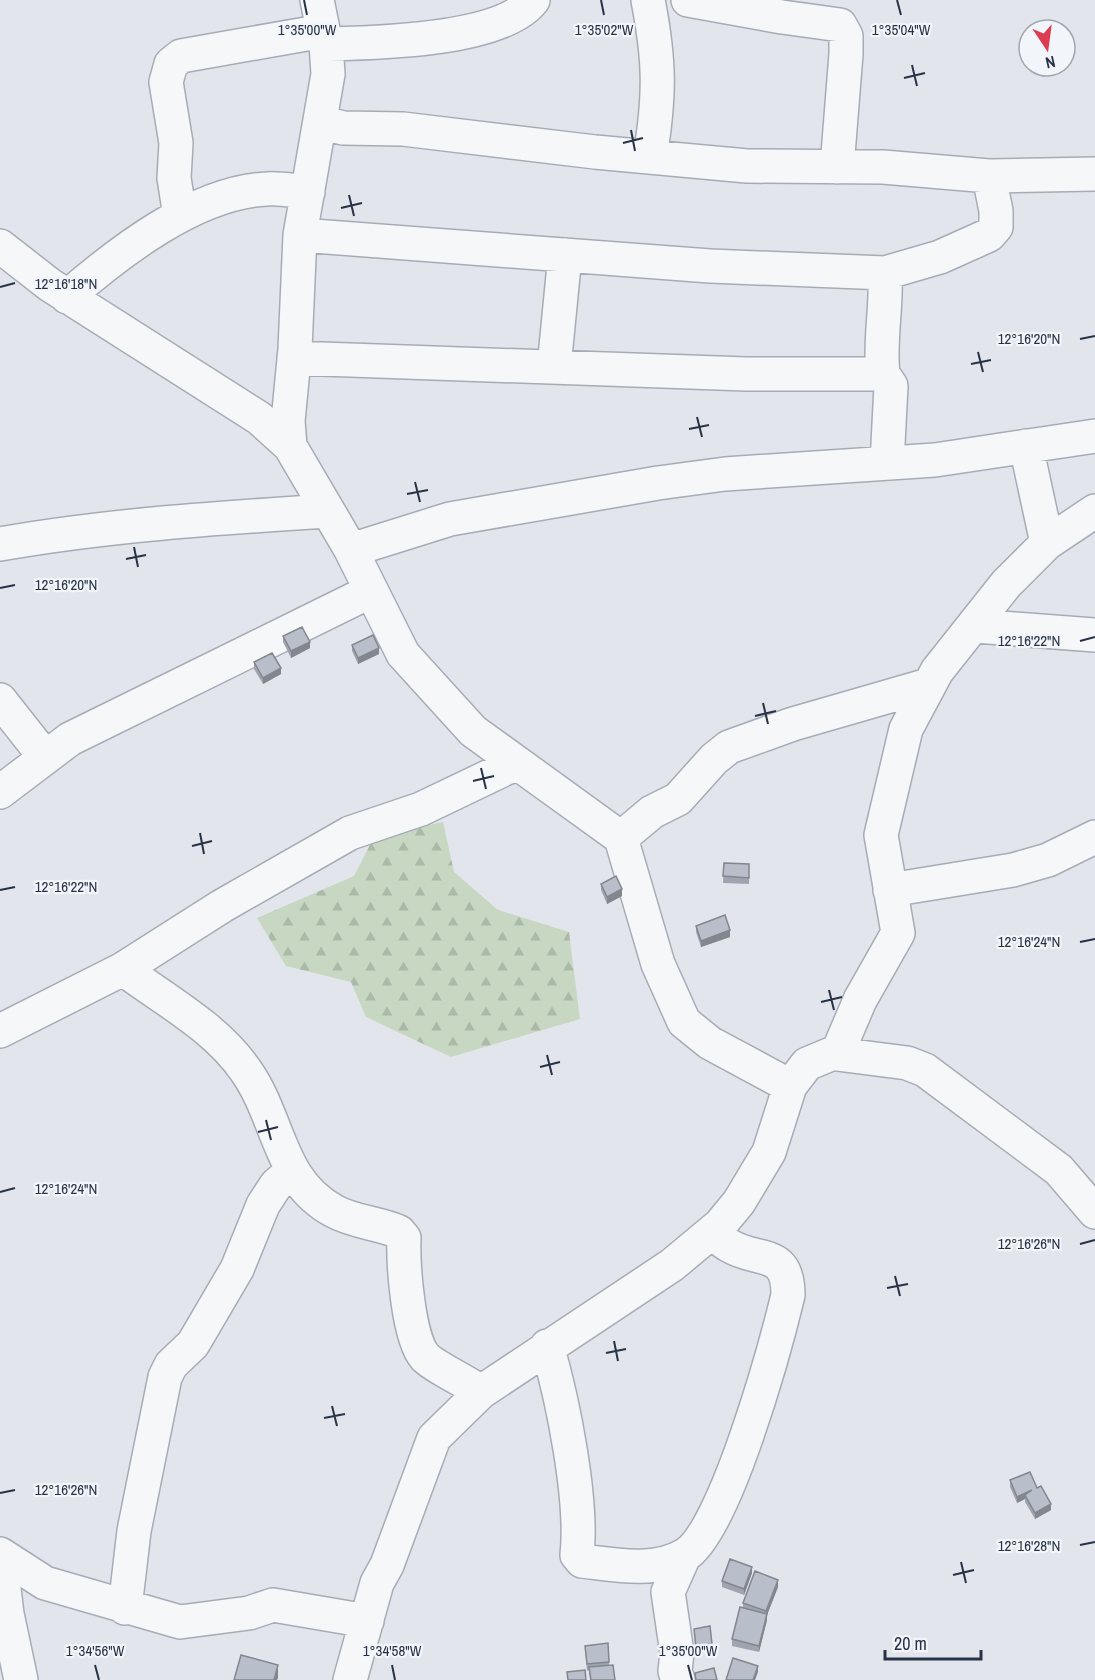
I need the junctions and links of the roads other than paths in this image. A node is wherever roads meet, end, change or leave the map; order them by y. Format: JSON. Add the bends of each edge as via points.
{"nodes":[{"id":1,"x":533,"y":0,"type":"edge"},
{"id":2,"x":648,"y":0,"type":"edge"},
{"id":3,"x":688,"y":0,"type":"edge"},
{"id":4,"x":746,"y":5,"type":"edge"},
{"id":5,"x":322,"y":25,"type":"edge"},
{"id":6,"x":321,"y":122,"type":"junction"},
{"id":7,"x":650,"y":157,"type":"junction"},
{"id":8,"x":837,"y":167,"type":"junction"},
{"id":9,"x":1095,"y":174,"type":"edge"},
{"id":10,"x":989,"y":176,"type":"junction"},
{"id":11,"x":308,"y":192,"type":"junction"},
{"id":12,"x":180,"y":216,"type":"junction"},
{"id":13,"x":300,"y":235,"type":"junction"},
{"id":14,"x":0,"y":246,"type":"edge"},
{"id":15,"x":565,"y":255,"type":"junction"},
{"id":16,"x":885,"y":273,"type":"junction"},
{"id":17,"x":68,"y":297,"type":"junction"},
{"id":18,"x":294,"y":358,"type":"junction"},
{"id":19,"x":554,"y":367,"type":"junction"},
{"id":20,"x":883,"y":374,"type":"junction"},
{"id":21,"x":1095,"y":436,"type":"edge"},
{"id":22,"x":290,"y":446,"type":"junction"},
{"id":23,"x":1026,"y":446,"type":"junction"},
{"id":24,"x":887,"y":463,"type":"junction"},
{"id":25,"x":328,"y":511,"type":"junction"},
{"id":26,"x":1095,"y":511,"type":"edge"},
{"id":27,"x":1047,"y":543,"type":"junction"},
{"id":28,"x":0,"y":544,"type":"edge"},
{"id":29,"x":351,"y":550,"type":"junction"},
{"id":30,"x":371,"y":591,"type":"junction"},
{"id":31,"x":975,"y":626,"type":"junction"},
{"id":32,"x":1095,"y":635,"type":"edge"},
{"id":33,"x":928,"y":685,"type":"junction"},
{"id":34,"x":0,"y":700,"type":"edge"},
{"id":35,"x":45,"y":757,"type":"junction"},
{"id":36,"x":517,"y":763,"type":"junction"},
{"id":37,"x":0,"y":792,"type":"edge"},
{"id":38,"x":1095,"y":837,"type":"edge"},
{"id":39,"x":621,"y":838,"type":"junction"},
{"id":40,"x":890,"y":890,"type":"junction"},
{"id":41,"x":123,"y":969,"type":"junction"},
{"id":42,"x":0,"y":1031,"type":"edge"},
{"id":43,"x":837,"y":1054,"type":"junction"},
{"id":44,"x":790,"y":1086,"type":"junction"},
{"id":45,"x":291,"y":1172,"type":"junction"},
{"id":46,"x":1095,"y":1212,"type":"edge"},
{"id":47,"x":712,"y":1232,"type":"junction"},
{"id":48,"x":547,"y":1346,"type":"junction"},
{"id":49,"x":480,"y":1392,"type":"junction"},
{"id":50,"x":0,"y":1554,"type":"edge"},
{"id":51,"x":684,"y":1556,"type":"junction"},
{"id":52,"x":124,"y":1608,"type":"junction"},
{"id":53,"x":367,"y":1621,"type":"junction"},
{"id":54,"x":672,"y":1677,"type":"edge"},
{"id":55,"x":21,"y":1680,"type":"edge"},
{"id":56,"x":350,"y":1680,"type":"edge"}],
"edges":[{"from":1,"to":5,"type":"street","via":[[506,20],[445,36],[397,43]]},
{"from":2,"to":7,"type":"street","via":[[659,65],[658,108]]},
{"from":3,"to":4,"type":"street"},
{"from":4,"to":8,"type":"street","via":[[840,25],[846,36],[846,54]]},
{"from":5,"to":6,"type":"street","via":[[328,74]]},
{"from":5,"to":12,"type":"street","via":[[181,56],[171,64],[166,82],[176,143],[174,178]]},
{"from":6,"to":7,"type":"street","via":[[344,128],[403,129]]},
{"from":6,"to":11,"type":"street"},
{"from":7,"to":8,"type":"street","via":[[747,166]]},
{"from":8,"to":10,"type":"street"},
{"from":9,"to":10,"type":"street"},
{"from":10,"to":16,"type":"street","via":[[996,226],[989,235],[940,257]]},
{"from":11,"to":12,"type":"street","via":[[267,189],[220,198]]},
{"from":11,"to":13,"type":"street"},
{"from":12,"to":17,"type":"street","via":[[102,267]]},
{"from":13,"to":15,"type":"street"},
{"from":13,"to":18,"type":"street"},
{"from":14,"to":17,"type":"street"},
{"from":15,"to":16,"type":"street"},
{"from":15,"to":19,"type":"street"},
{"from":16,"to":20,"type":"street"},
{"from":17,"to":22,"type":"street","via":[[259,418]]},
{"from":18,"to":19,"type":"street"},
{"from":18,"to":22,"type":"street","via":[[288,421]]},
{"from":19,"to":20,"type":"street"},
{"from":20,"to":24,"type":"street","via":[[891,386]]},
{"from":21,"to":23,"type":"street"},
{"from":22,"to":25,"type":"street"},
{"from":23,"to":24,"type":"street"},
{"from":23,"to":27,"type":"street"},
{"from":24,"to":29,"type":"street","via":[[725,474],[614,490],[450,519]]},
{"from":25,"to":28,"type":"street","via":[[214,518]]},
{"from":25,"to":29,"type":"street"},
{"from":26,"to":27,"type":"street"},
{"from":27,"to":31,"type":"street","via":[[1006,584]]},
{"from":29,"to":30,"type":"street"},
{"from":30,"to":35,"type":"street","via":[[70,739]]},
{"from":30,"to":36,"type":"street","via":[[403,654],[473,731]]},
{"from":31,"to":32,"type":"street"},
{"from":31,"to":33,"type":"street"},
{"from":33,"to":39,"type":"street","via":[[729,747],[678,799],[652,812]]},
{"from":33,"to":40,"type":"street","via":[[906,729],[881,835]]},
{"from":34,"to":35,"type":"street"},
{"from":35,"to":37,"type":"street"},
{"from":36,"to":39,"type":"street"},
{"from":36,"to":41,"type":"street","via":[[421,809],[350,833],[222,906]]},
{"from":38,"to":40,"type":"street","via":[[1048,861]]},
{"from":39,"to":44,"type":"street","via":[[658,964],[684,1022],[710,1043]]},
{"from":40,"to":43,"type":"street","via":[[898,933],[860,1000]]},
{"from":41,"to":42,"type":"street"},
{"from":41,"to":45,"type":"street","via":[[215,1037],[246,1071],[268,1112]]},
{"from":43,"to":44,"type":"street","via":[[811,1061]]},
{"from":43,"to":46,"type":"street","via":[[908,1063],[924,1070],[1059,1170]]},
{"from":44,"to":47,"type":"street","via":[[769,1152],[739,1202]]},
{"from":45,"to":49,"type":"street","via":[[315,1200],[336,1213],[399,1232],[404,1238],[407,1303],[417,1345],[426,1358]]},
{"from":45,"to":52,"type":"street","via":[[276,1185],[263,1205],[237,1269],[193,1344],[171,1365],[165,1377],[134,1532]]},
{"from":47,"to":48,"type":"street","via":[[672,1265]]},
{"from":47,"to":51,"type":"street","via":[[732,1247],[767,1256],[778,1264],[788,1277],[788,1295],[732,1479],[699,1545]]},
{"from":48,"to":49,"type":"street"},
{"from":48,"to":51,"type":"street","via":[[572,1474],[579,1531],[577,1555],[582,1562],[622,1566],[654,1565]]},
{"from":49,"to":53,"type":"street","via":[[434,1438],[377,1583]]},
{"from":50,"to":52,"type":"street","via":[[45,1583]]},
{"from":50,"to":55,"type":"street"},
{"from":51,"to":54,"type":"street","via":[[668,1592],[677,1653]]},
{"from":52,"to":53,"type":"street","via":[[180,1622],[249,1613],[273,1605]]},
{"from":53,"to":56,"type":"street"}]}
